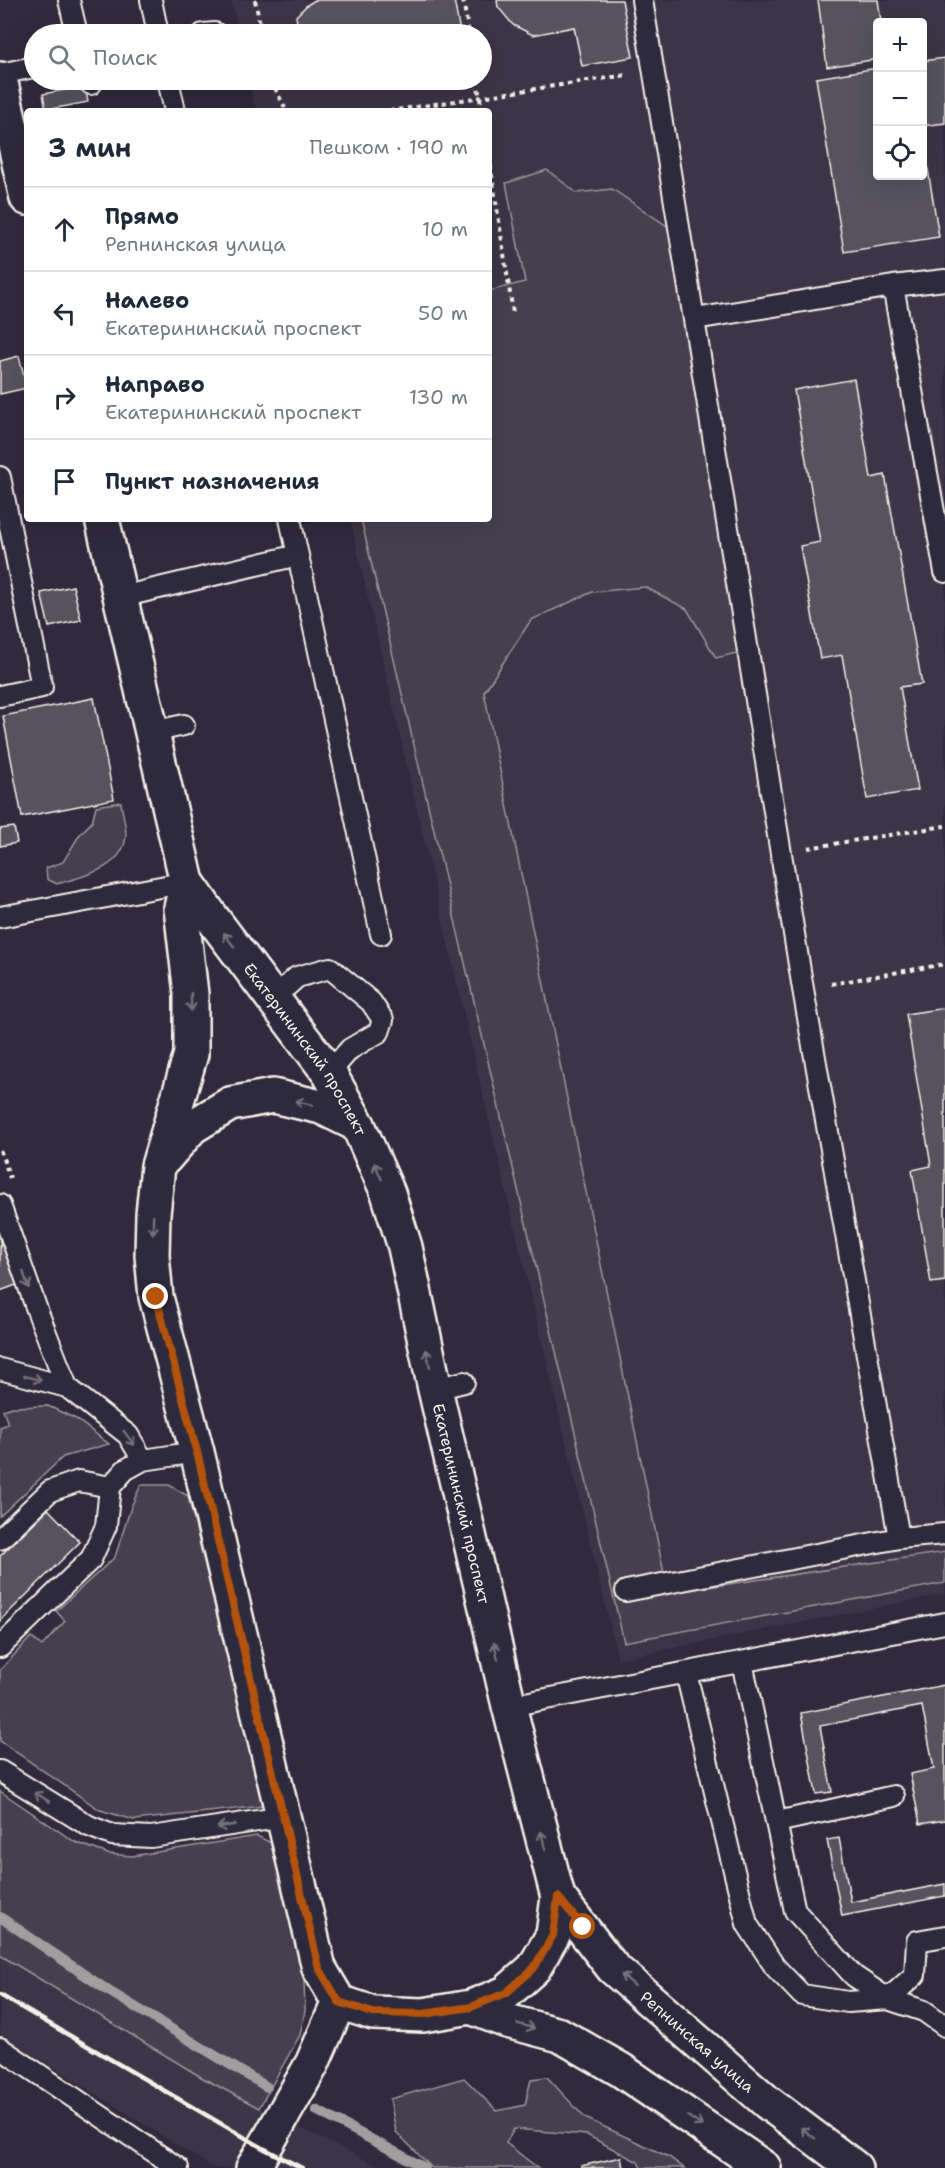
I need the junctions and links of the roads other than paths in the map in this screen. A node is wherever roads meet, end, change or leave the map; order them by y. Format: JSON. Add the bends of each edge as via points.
{"nodes":[{"id":1,"x":69,"y":0,"type":"edge"},
{"id":2,"x":151,"y":0,"type":"edge"},
{"id":3,"x":642,"y":0,"type":"edge"},
{"id":4,"x":75,"y":24,"type":"edge"},
{"id":5,"x":156,"y":24,"type":"edge"},
{"id":6,"x":24,"y":69,"type":"edge"},
{"id":7,"x":0,"y":74,"type":"edge"},
{"id":8,"x":0,"y":79,"type":"edge"},
{"id":9,"x":170,"y":90,"type":"edge"},
{"id":10,"x":174,"y":108,"type":"edge"},
{"id":11,"x":24,"y":185,"type":"edge"},
{"id":12,"x":945,"y":280,"type":"edge"},
{"id":13,"x":893,"y":286,"type":"junction"},
{"id":14,"x":695,"y":319,"type":"junction"},
{"id":15,"x":0,"y":477,"type":"edge"},
{"id":16,"x":103,"y":522,"type":"edge"},
{"id":17,"x":291,"y":522,"type":"edge"},
{"id":18,"x":298,"y":555,"type":"junction"},
{"id":19,"x":945,"y":572,"type":"edge"},
{"id":20,"x":121,"y":597,"type":"junction"},
{"id":21,"x":0,"y":696,"type":"edge"},
{"id":22,"x":184,"y":725,"type":"dead end"},
{"id":23,"x":152,"y":732,"type":"junction"},
{"id":24,"x":187,"y":882,"type":"junction"},
{"id":25,"x":0,"y":917,"type":"edge"},
{"id":26,"x":381,"y":934,"type":"dead end"},
{"id":27,"x":269,"y":993,"type":"junction"},
{"id":28,"x":329,"y":1073,"type":"junction"},
{"id":29,"x":358,"y":1125,"type":"junction"},
{"id":30,"x":158,"y":1166,"type":"junction"},
{"id":31,"x":0,"y":1205,"type":"edge"},
{"id":32,"x":0,"y":1369,"type":"edge"},
{"id":33,"x":67,"y":1387,"type":"junction"},
{"id":34,"x":197,"y":1452,"type":"junction"},
{"id":35,"x":143,"y":1460,"type":"junction"},
{"id":36,"x":110,"y":1487,"type":"junction"},
{"id":37,"x":945,"y":1534,"type":"edge"},
{"id":38,"x":899,"y":1538,"type":"junction"},
{"id":39,"x":0,"y":1539,"type":"edge"},
{"id":40,"x":626,"y":1590,"type":"dead end"},
{"id":41,"x":945,"y":1623,"type":"edge"},
{"id":42,"x":0,"y":1647,"type":"edge"},
{"id":43,"x":742,"y":1662,"type":"junction"},
{"id":44,"x":686,"y":1673,"type":"junction"},
{"id":45,"x":509,"y":1707,"type":"junction"},
{"id":46,"x":0,"y":1771,"type":"edge"},
{"id":47,"x":894,"y":1796,"type":"dead end"},
{"id":48,"x":284,"y":1818,"type":"junction"},
{"id":49,"x":777,"y":1822,"type":"junction"},
{"id":50,"x":558,"y":1897,"type":"junction"},
{"id":51,"x":945,"y":1936,"type":"edge"},
{"id":52,"x":888,"y":1999,"type":"junction"},
{"id":53,"x":339,"y":2002,"type":"junction"},
{"id":54,"x":471,"y":2007,"type":"junction"},
{"id":55,"x":945,"y":2026,"type":"edge"},
{"id":56,"x":0,"y":2048,"type":"edge"},
{"id":57,"x":178,"y":2168,"type":"edge"},
{"id":58,"x":253,"y":2168,"type":"edge"},
{"id":59,"x":764,"y":2168,"type":"edge"},
{"id":60,"x":855,"y":2168,"type":"edge"}],
"edges":[{"from":1,"to":4,"type":"lane"},
{"from":2,"to":5,"type":"lane"},
{"from":3,"to":14,"type":"lane"},
{"from":6,"to":7,"type":"lane"},
{"from":8,"to":11,"type":"street"},
{"from":9,"to":10,"type":"lane"},
{"from":12,"to":13,"type":"lane"},
{"from":13,"to":14,"type":"lane"},
{"from":13,"to":19,"type":"lane"},
{"from":14,"to":38,"type":"lane","via":[[803,989]]},
{"from":15,"to":21,"type":"lane","via":[[42,687]]},
{"from":16,"to":20,"type":"street","name":"Екатерининский проспект"},
{"from":17,"to":18,"type":"lane"},
{"from":18,"to":20,"type":"lane"},
{"from":18,"to":26,"type":"lane"},
{"from":20,"to":23,"type":"street","name":"Екатерининский проспект"},
{"from":22,"to":23,"type":"lane"},
{"from":23,"to":24,"type":"street","name":"Екатерининский проспект"},
{"from":24,"to":25,"type":"lane"},
{"from":27,"to":24,"type":"street","name":"Екатерининский проспект","one_way":true},
{"from":24,"to":30,"type":"street","name":"Екатерининский проспект","one_way":true,"via":[[181,908],[191,994],[191,1054]]},
{"from":27,"to":28,"type":"street","name":"Екатерининский проспект"},
{"from":27,"to":28,"type":"lane","via":[[297,977],[330,968],[371,1002],[383,1020],[379,1032],[350,1049]]},
{"from":28,"to":29,"type":"street","name":"Екатерининский проспект"},
{"from":29,"to":30,"type":"street","one_way":true,"via":[[321,1107],[273,1096],[230,1104],[192,1127]]},
{"from":45,"to":29,"type":"street","name":"Екатерининский проспект","one_way":true,"via":[[449,1386],[388,1193]]},
{"from":30,"to":34,"type":"street","name":"Екатерининский проспект","one_way":true,"via":[[152,1255],[156,1297]]},
{"from":31,"to":33,"type":"lane","one_way":true},
{"from":32,"to":33,"type":"lane","one_way":true},
{"from":33,"to":35,"type":"lane","one_way":true,"via":[[128,1435]]},
{"from":34,"to":35,"type":"lane"},
{"from":34,"to":48,"type":"street","name":"Екатерининский проспект"},
{"from":35,"to":36,"type":"lane","via":[[125,1470]]},
{"from":36,"to":39,"type":"lane","via":[[79,1481],[50,1491]]},
{"from":36,"to":42,"type":"lane","via":[[106,1526],[90,1559]]},
{"from":37,"to":38,"type":"lane"},
{"from":38,"to":40,"type":"lane"},
{"from":41,"to":43,"type":"lane"},
{"from":43,"to":44,"type":"lane"},
{"from":43,"to":49,"type":"lane"},
{"from":44,"to":45,"type":"lane"},
{"from":44,"to":52,"type":"lane","via":[[747,1924],[776,1967],[802,1995],[848,2002]]},
{"from":50,"to":45,"type":"street","name":"Екатерининский проспект","one_way":true},
{"from":48,"to":46,"type":"lane","one_way":true,"via":[[151,1837],[112,1835],[89,1826]]},
{"from":47,"to":49,"type":"lane"},
{"from":48,"to":53,"type":"street","name":"Екатерининский проспект","via":[[319,1968]]},
{"from":49,"to":52,"type":"lane","via":[[795,1911],[854,1976]]},
{"from":50,"to":54,"type":"street","name":"Екатерининский проспект","via":[[553,1935],[534,1968],[506,1993]]},
{"from":60,"to":50,"type":"street","name":"Репнинская улица","one_way":true,"via":[[767,2102],[614,1968]]},
{"from":51,"to":52,"type":"lane","via":[[917,1941],[915,1975]]},
{"from":52,"to":55,"type":"lane","via":[[924,2011]]},
{"from":53,"to":54,"type":"street","name":"Екатерининский проспект","via":[[373,2013],[398,2015]]},
{"from":53,"to":58,"type":"street","via":[[312,2064]]},
{"from":54,"to":59,"type":"street","one_way":true,"via":[[560,2035],[621,2070]]},
{"from":56,"to":57,"type":"lane"}]}
